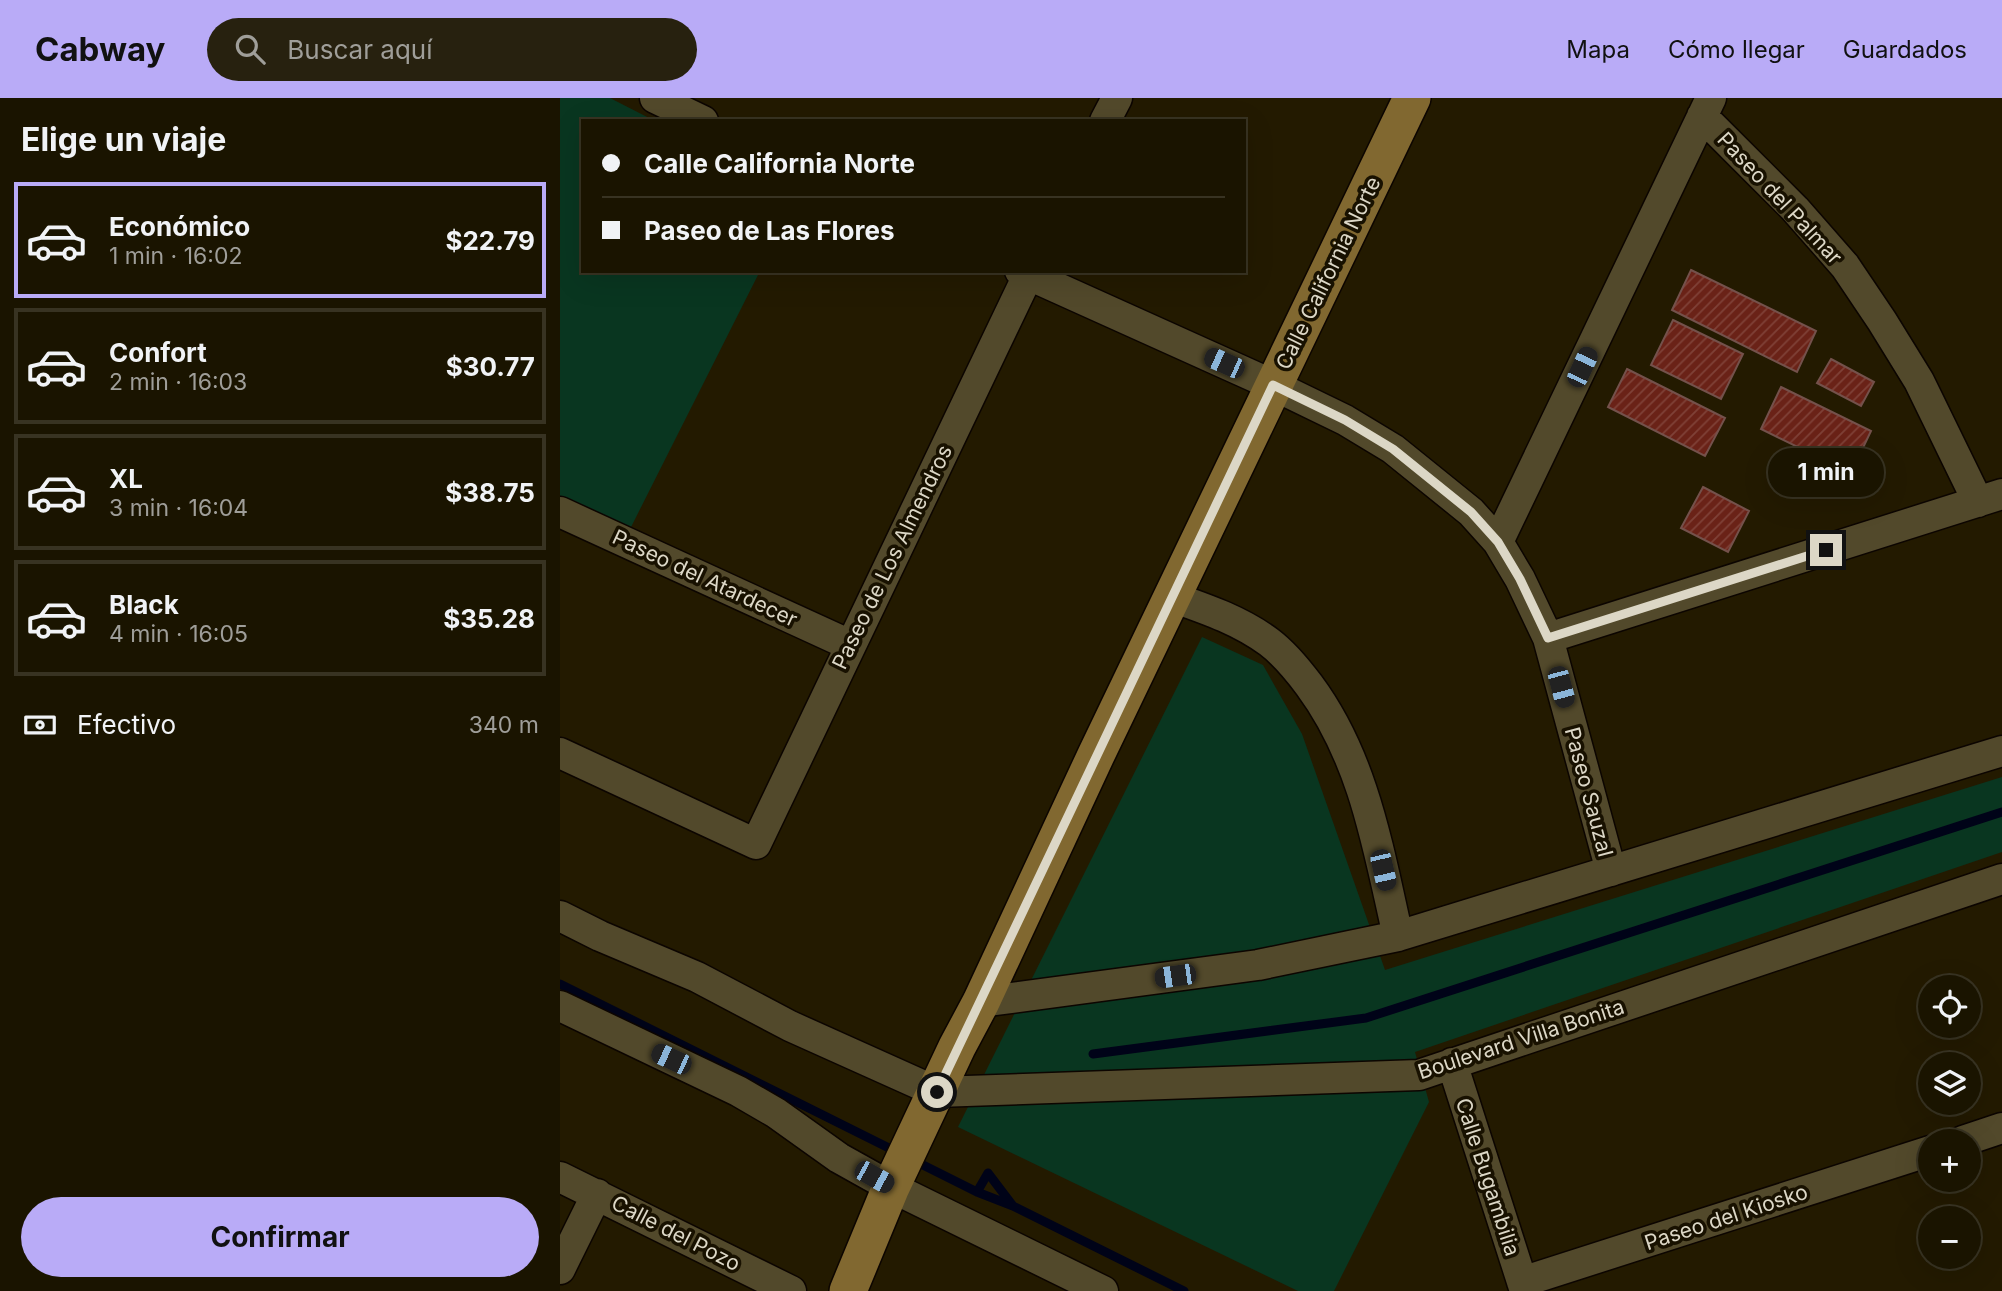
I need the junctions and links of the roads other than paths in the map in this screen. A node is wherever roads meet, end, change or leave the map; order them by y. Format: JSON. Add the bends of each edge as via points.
{"nodes":[{"id":1,"x":655,"y":98,"type":"edge"},
{"id":2,"x":1116,"y":98,"type":"edge"},
{"id":3,"x":1412,"y":98,"type":"edge"},
{"id":4,"x":1706,"y":107,"type":"edge"},
{"id":5,"x":699,"y":119,"type":"edge"},
{"id":6,"x":1106,"y":119,"type":"edge"},
{"id":7,"x":1026,"y":273,"type":"edge"},
{"id":8,"x":1273,"y":385,"type":"junction"},
{"id":9,"x":1990,"y":498,"type":"edge"},
{"id":10,"x":560,"y":512,"type":"edge"},
{"id":11,"x":1498,"y":542,"type":"junction"},
{"id":12,"x":1172,"y":597,"type":"junction"},
{"id":13,"x":1548,"y":638,"type":"junction"},
{"id":14,"x":850,"y":645,"type":"junction"},
{"id":15,"x":2002,"y":751,"type":"edge"},
{"id":16,"x":560,"y":753,"type":"edge"},
{"id":17,"x":1611,"y":871,"type":"junction"},
{"id":18,"x":2002,"y":879,"type":"edge"},
{"id":19,"x":560,"y":916,"type":"edge"},
{"id":20,"x":1398,"y":936,"type":"junction"},
{"id":21,"x":981,"y":1002,"type":"junction"},
{"id":22,"x":560,"y":1006,"type":"edge"},
{"id":23,"x":1452,"y":1063,"type":"junction"},
{"id":24,"x":937,"y":1092,"type":"junction"},
{"id":25,"x":2002,"y":1129,"type":"edge"},
{"id":26,"x":1981,"y":1135,"type":"edge"},
{"id":27,"x":1918,"y":1156,"type":"edge"},
{"id":28,"x":560,"y":1177,"type":"edge"},
{"id":29,"x":891,"y":1187,"type":"junction"},
{"id":30,"x":597,"y":1194,"type":"junction"},
{"id":31,"x":560,"y":1269,"type":"edge"},
{"id":32,"x":1524,"y":1286,"type":"edge"},
{"id":33,"x":791,"y":1291,"type":"edge"},
{"id":34,"x":848,"y":1291,"type":"edge"},
{"id":35,"x":1103,"y":1291,"type":"edge"}],
"edges":[{"from":1,"to":5,"type":"street"},
{"from":2,"to":6,"type":"street"},
{"from":3,"to":8,"type":"main road","name":"Calle California Norte"},
{"from":4,"to":9,"type":"street","name":"Paseo del Palmar","via":[[1844,266]]},
{"from":4,"to":11,"type":"street"},
{"from":7,"to":8,"type":"street","name":"Paseo Sauzal"},
{"from":7,"to":14,"type":"street","name":"Paseo de Los Almendros"},
{"from":8,"to":11,"type":"street","name":"Paseo Sauzal","via":[[1393,449],[1471,512]]},
{"from":8,"to":12,"type":"main road","name":"Calle California Norte"},
{"from":9,"to":13,"type":"street"},
{"from":10,"to":14,"type":"street","name":"Paseo del Atardecer"},
{"from":11,"to":13,"type":"street","name":"Paseo Sauzal"},
{"from":12,"to":20,"type":"street","via":[[1228,617],[1269,642],[1322,702],[1359,779]]},
{"from":12,"to":21,"type":"main road","name":"Calle California Norte"},
{"from":13,"to":17,"type":"street","name":"Paseo Sauzal"},
{"from":14,"to":16,"type":"street","name":"Paseo de Los Almendros","via":[[756,844]]},
{"from":15,"to":17,"type":"street"},
{"from":17,"to":20,"type":"street"},
{"from":18,"to":23,"type":"street","name":"Boulevard Villa Bonita"},
{"from":19,"to":24,"type":"street"},
{"from":20,"to":21,"type":"street","via":[[1258,965]]},
{"from":21,"to":24,"type":"main road","name":"Calle California Norte"},
{"from":22,"to":29,"type":"street","via":[[757,1101],[839,1158]]},
{"from":23,"to":24,"type":"street","name":"Boulevard Villa Bonita","via":[[1419,1074]]},
{"from":23,"to":32,"type":"street","name":"Calle Bugambilia"},
{"from":24,"to":29,"type":"main road","name":"Calle California Norte"},
{"from":25,"to":26,"type":"street"},
{"from":27,"to":32,"type":"street","name":"Paseo del Kiosko"},
{"from":28,"to":30,"type":"street","name":"Calle del Pozo"},
{"from":29,"to":34,"type":"main road"},
{"from":29,"to":35,"type":"street"},
{"from":30,"to":31,"type":"street"},
{"from":30,"to":33,"type":"street","name":"Calle del Pozo"}]}
